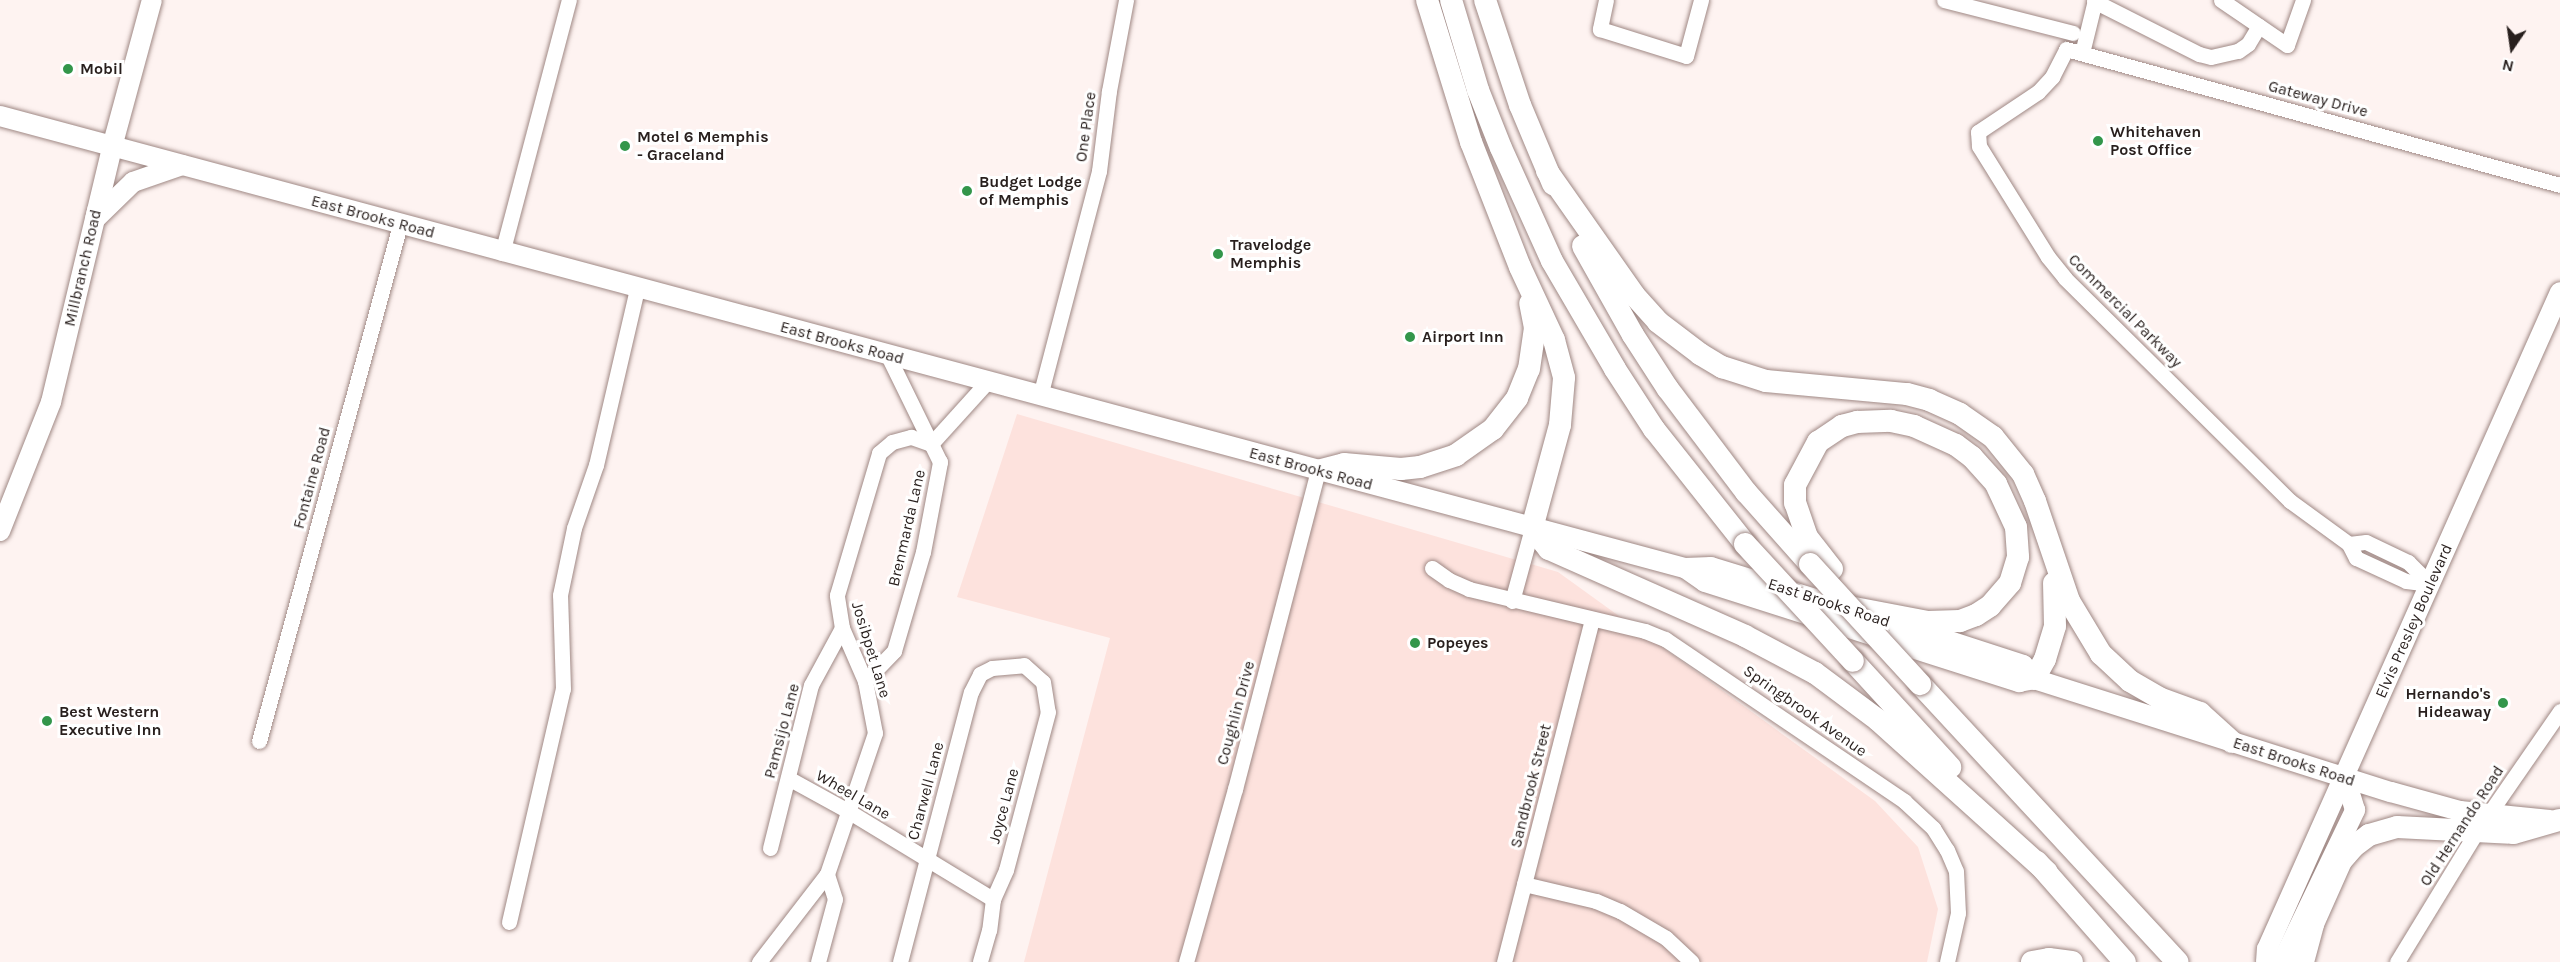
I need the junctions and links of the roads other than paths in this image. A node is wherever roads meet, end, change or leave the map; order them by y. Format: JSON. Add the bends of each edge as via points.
{"nodes":[{"id":1,"x":152,"y":0,"type":"edge"},
{"id":2,"x":569,"y":0,"type":"edge"},
{"id":3,"x":1126,"y":0,"type":"edge"},
{"id":4,"x":1427,"y":0,"type":"edge"},
{"id":5,"x":1450,"y":0,"type":"edge"},
{"id":6,"x":1485,"y":0,"type":"edge"},
{"id":7,"x":1606,"y":0,"type":"edge"},
{"id":8,"x":1701,"y":0,"type":"edge"},
{"id":9,"x":1944,"y":0,"type":"edge"},
{"id":10,"x":2221,"y":0,"type":"edge"},
{"id":11,"x":2303,"y":0,"type":"edge"},
{"id":12,"x":2095,"y":1,"type":"edge"},
{"id":13,"x":2259,"y":26,"type":"junction"},
{"id":14,"x":2073,"y":33,"type":"dead end"},
{"id":15,"x":2066,"y":49,"type":"joint"},
{"id":16,"x":2082,"y":53,"type":"junction"},
{"id":17,"x":0,"y":116,"type":"edge"},
{"id":18,"x":112,"y":147,"type":"junction"},
{"id":19,"x":182,"y":165,"type":"junction"},
{"id":20,"x":1547,"y":171,"type":"junction"},
{"id":21,"x":2560,"y":185,"type":"edge"},
{"id":22,"x":95,"y":219,"type":"junction"},
{"id":23,"x":400,"y":225,"type":"junction"},
{"id":24,"x":502,"y":253,"type":"junction"},
{"id":25,"x":1520,"y":267,"type":"junction"},
{"id":26,"x":637,"y":289,"type":"junction"},
{"id":27,"x":2560,"y":292,"type":"edge"},
{"id":28,"x":888,"y":356,"type":"junction"},
{"id":29,"x":987,"y":382,"type":"junction"},
{"id":30,"x":1040,"y":396,"type":"junction"},
{"id":31,"x":931,"y":444,"type":"junction"},
{"id":32,"x":1318,"y":471,"type":"junction"},
{"id":33,"x":1532,"y":528,"type":"junction"},
{"id":34,"x":0,"y":531,"type":"edge"},
{"id":35,"x":2046,"y":535,"type":"junction"},
{"id":36,"x":1432,"y":568,"type":"dead end"},
{"id":37,"x":1685,"y":568,"type":"junction"},
{"id":38,"x":2430,"y":584,"type":"junction"},
{"id":39,"x":1512,"y":601,"type":"junction"},
{"id":40,"x":1832,"y":603,"type":"junction"},
{"id":41,"x":1592,"y":619,"type":"junction"},
{"id":42,"x":1863,"y":621,"type":"junction"},
{"id":43,"x":842,"y":628,"type":"junction"},
{"id":44,"x":1024,"y":665,"type":"joint"},
{"id":45,"x":2034,"y":679,"type":"junction"},
{"id":46,"x":865,"y":681,"type":"junction"},
{"id":47,"x":2560,"y":711,"type":"edge"},
{"id":48,"x":259,"y":741,"type":"dead end"},
{"id":49,"x":2232,"y":742,"type":"junction"},
{"id":50,"x":788,"y":778,"type":"junction"},
{"id":51,"x":2345,"y":778,"type":"junction"},
{"id":52,"x":848,"y":811,"type":"junction"},
{"id":53,"x":2559,"y":820,"type":"edge"},
{"id":54,"x":2483,"y":823,"type":"junction"},
{"id":55,"x":770,"y":848,"type":"dead end"},
{"id":56,"x":927,"y":859,"type":"junction"},
{"id":57,"x":2047,"y":872,"type":"junction"},
{"id":58,"x":827,"y":874,"type":"junction"},
{"id":59,"x":1524,"y":884,"type":"junction"},
{"id":60,"x":993,"y":899,"type":"junction"},
{"id":61,"x":509,"y":922,"type":"dead end"},
{"id":62,"x":2299,"y":926,"type":"junction"},
{"id":63,"x":2272,"y":958,"type":"edge"},
{"id":64,"x":759,"y":962,"type":"edge"},
{"id":65,"x":818,"y":962,"type":"edge"},
{"id":66,"x":900,"y":962,"type":"edge"},
{"id":67,"x":980,"y":962,"type":"edge"},
{"id":68,"x":1186,"y":962,"type":"edge"},
{"id":69,"x":1504,"y":962,"type":"edge"},
{"id":70,"x":1692,"y":962,"type":"edge"},
{"id":71,"x":1947,"y":962,"type":"edge"},
{"id":72,"x":2032,"y":962,"type":"edge"},
{"id":73,"x":2072,"y":962,"type":"edge"},
{"id":74,"x":2125,"y":962,"type":"edge"},
{"id":75,"x":2177,"y":962,"type":"edge"},
{"id":76,"x":2251,"y":962,"type":"edge"},
{"id":77,"x":2291,"y":962,"type":"edge"},
{"id":78,"x":2303,"y":962,"type":"edge"},
{"id":79,"x":2397,"y":962,"type":"edge"}],
"edges":[{"from":1,"to":18,"type":"main road","name":"Millbranch Road"},
{"from":2,"to":24,"type":"street"},
{"from":3,"to":30,"type":"street","name":"One Place","via":[[1099,171]]},
{"from":4,"to":25,"type":"highway","via":[[1472,142]]},
{"from":5,"to":57,"type":"highway","bridge":true,"via":[[1478,90],[1528,212],[1552,261],[1654,429],[1745,544]]},
{"from":6,"to":20,"type":"highway"},
{"from":7,"to":8,"type":"street","via":[[1600,29],[1686,56]]},
{"from":9,"to":14,"type":"street"},
{"from":10,"to":13,"type":"street"},
{"from":11,"to":13,"type":"street","via":[[2287,45]]},
{"from":12,"to":13,"type":"street","via":[[2211,57],[2238,51],[2248,44]]},
{"from":12,"to":16,"type":"street"},
{"from":15,"to":16,"type":"street","name":"Gateway Drive"},
{"from":15,"to":38,"type":"street","name":"Commercial Parkway","via":[[2052,77],[2038,92],[1981,129],[1978,136],[1979,146],[2042,247],[2065,278],[2290,501],[2349,543],[2366,542],[2409,562]]},
{"from":16,"to":21,"type":"street","name":"Gateway Drive"},
{"from":17,"to":18,"type":"main road","name":"East Brooks Road"},
{"from":18,"to":19,"type":"main road","name":"East Brooks Road"},
{"from":18,"to":22,"type":"main road","name":"Millbranch Road"},
{"from":19,"to":22,"type":"main road","via":[[133,182]]},
{"from":19,"to":23,"type":"main road","name":"East Brooks Road"},
{"from":20,"to":35,"type":"highway","via":[[1634,295],[1680,341],[1722,367],[1766,381],[1907,394],[1952,410],[1977,424],[2008,454],[2031,492]]},
{"from":20,"to":42,"type":"highway","bridge":true,"via":[[1603,284],[1668,389],[1746,492]]},
{"from":22,"to":34,"type":"main road","name":"Millbranch Road","via":[[51,402]]},
{"from":23,"to":24,"type":"main road","name":"East Brooks Road"},
{"from":23,"to":48,"type":"street","name":"Fontaine Road"},
{"from":24,"to":26,"type":"main road","name":"East Brooks Road"},
{"from":25,"to":32,"type":"highway","via":[[1532,309],[1533,351],[1517,398],[1493,429],[1456,454],[1420,466],[1401,469],[1344,464]]},
{"from":25,"to":33,"type":"highway","via":[[1554,340],[1564,378],[1561,419]]},
{"from":26,"to":28,"type":"main road","name":"East Brooks Road"},
{"from":26,"to":61,"type":"street","via":[[596,465],[574,528],[560,595],[563,689]]},
{"from":27,"to":38,"type":"main road","name":"Elvis Presley Boulevard"},
{"from":28,"to":29,"type":"main road","name":"East Brooks Road"},
{"from":28,"to":31,"type":"street"},
{"from":29,"to":30,"type":"main road","name":"East Brooks Road"},
{"from":29,"to":31,"type":"street"},
{"from":30,"to":32,"type":"main road","name":"East Brooks Road"},
{"from":31,"to":43,"type":"street","name":"Josibpet Lane","via":[[911,437],[892,442],[879,453],[837,595]]},
{"from":31,"to":46,"type":"street","name":"Brenmarda Lane","via":[[940,462],[923,552],[894,651]]},
{"from":32,"to":33,"type":"main road","name":"East Brooks Road"},
{"from":32,"to":68,"type":"street","name":"Coughlin Drive"},
{"from":33,"to":37,"type":"main road","name":"East Brooks Road"},
{"from":33,"to":39,"type":"street"},
{"from":33,"to":57,"type":"highway","via":[[1549,549],[1745,636],[1824,680],[1878,720]]},
{"from":35,"to":45,"type":"highway","via":[[2057,612],[2049,648]]},
{"from":35,"to":49,"type":"highway","via":[[2069,601],[2101,654],[2130,681],[2159,698],[2200,713]]},
{"from":36,"to":39,"type":"street","name":"Springbrook Avenue","via":[[1459,585]]},
{"from":37,"to":40,"type":"main road","name":"East Brooks Road","via":[[1710,567]]},
{"from":37,"to":45,"type":"main road","name":"East Brooks Road","via":[[1705,582],[2019,682]]},
{"from":38,"to":51,"type":"main road","name":"Elvis Presley Boulevard"},
{"from":39,"to":41,"type":"street","name":"Springbrook Avenue"},
{"from":40,"to":42,"type":"highway","via":[[1928,622],[1960,621],[1990,606],[2010,583],[2018,557],[2016,527],[1996,484],[1956,445],[1914,426],[1891,421],[1857,422],[1842,426],[1818,442],[1795,485],[1795,503],[1807,537],[1850,591]]},
{"from":40,"to":45,"type":"main road","name":"East Brooks Road","via":[[2023,665]]},
{"from":41,"to":59,"type":"street","name":"Sandbrook Street"},
{"from":41,"to":71,"type":"street","name":"Springbrook Avenue","via":[[1645,631],[1679,647],[1924,818],[1947,850],[1958,880],[1958,913]]},
{"from":42,"to":75,"type":"highway","bridge":true},
{"from":43,"to":46,"type":"street","name":"Josibpet Lane"},
{"from":43,"to":50,"type":"street","name":"Pamsijo Lane","via":[[811,685]]},
{"from":44,"to":56,"type":"street","name":"Charwell Lane","via":[[992,668],[980,674],[971,692]]},
{"from":44,"to":60,"type":"street","name":"Joyce Lane","via":[[1043,682],[1047,712],[1006,870]]},
{"from":45,"to":49,"type":"main road","name":"East Brooks Road"},
{"from":46,"to":52,"type":"street","name":"Josibpet Lane","via":[[874,733]]},
{"from":47,"to":54,"type":"street","name":"Old Hernando Road"},
{"from":49,"to":51,"type":"main road","name":"East Brooks Road"},
{"from":50,"to":52,"type":"street","name":"Wheel Lane"},
{"from":50,"to":55,"type":"street","name":"Pamsijo Lane"},
{"from":51,"to":54,"type":"main road","name":"East Brooks Road"},
{"from":51,"to":62,"type":"main road","via":[[2355,810]]},
{"from":51,"to":63,"type":"main road","name":"Elvis Presley Boulevard"},
{"from":52,"to":56,"type":"street","name":"Wheel Lane"},
{"from":52,"to":58,"type":"street","name":"Josibpet Lane"},
{"from":53,"to":54,"type":"highway","via":[[2514,833]]},
{"from":54,"to":78,"type":"highway","via":[[2397,827],[2362,839],[2337,869],[2313,924]]},
{"from":54,"to":79,"type":"street","name":"Old Hernando Road"},
{"from":56,"to":60,"type":"street","name":"Wheel Lane"},
{"from":56,"to":66,"type":"street","name":"Charwell Lane"},
{"from":57,"to":74,"type":"highway"},
{"from":58,"to":64,"type":"street","name":"Josibpet Lane"},
{"from":58,"to":65,"type":"street","via":[[835,899]]},
{"from":59,"to":69,"type":"street","name":"Sandbrook Street"},
{"from":59,"to":70,"type":"street","via":[[1620,911],[1666,938]]},
{"from":60,"to":67,"type":"street","name":"Joyce Lane"},
{"from":62,"to":63,"type":"main road"},
{"from":62,"to":77,"type":"highway"},
{"from":63,"to":76,"type":"main road","name":"Elvis Presley Boulevard"},
{"from":72,"to":73,"type":"highway"}]}
